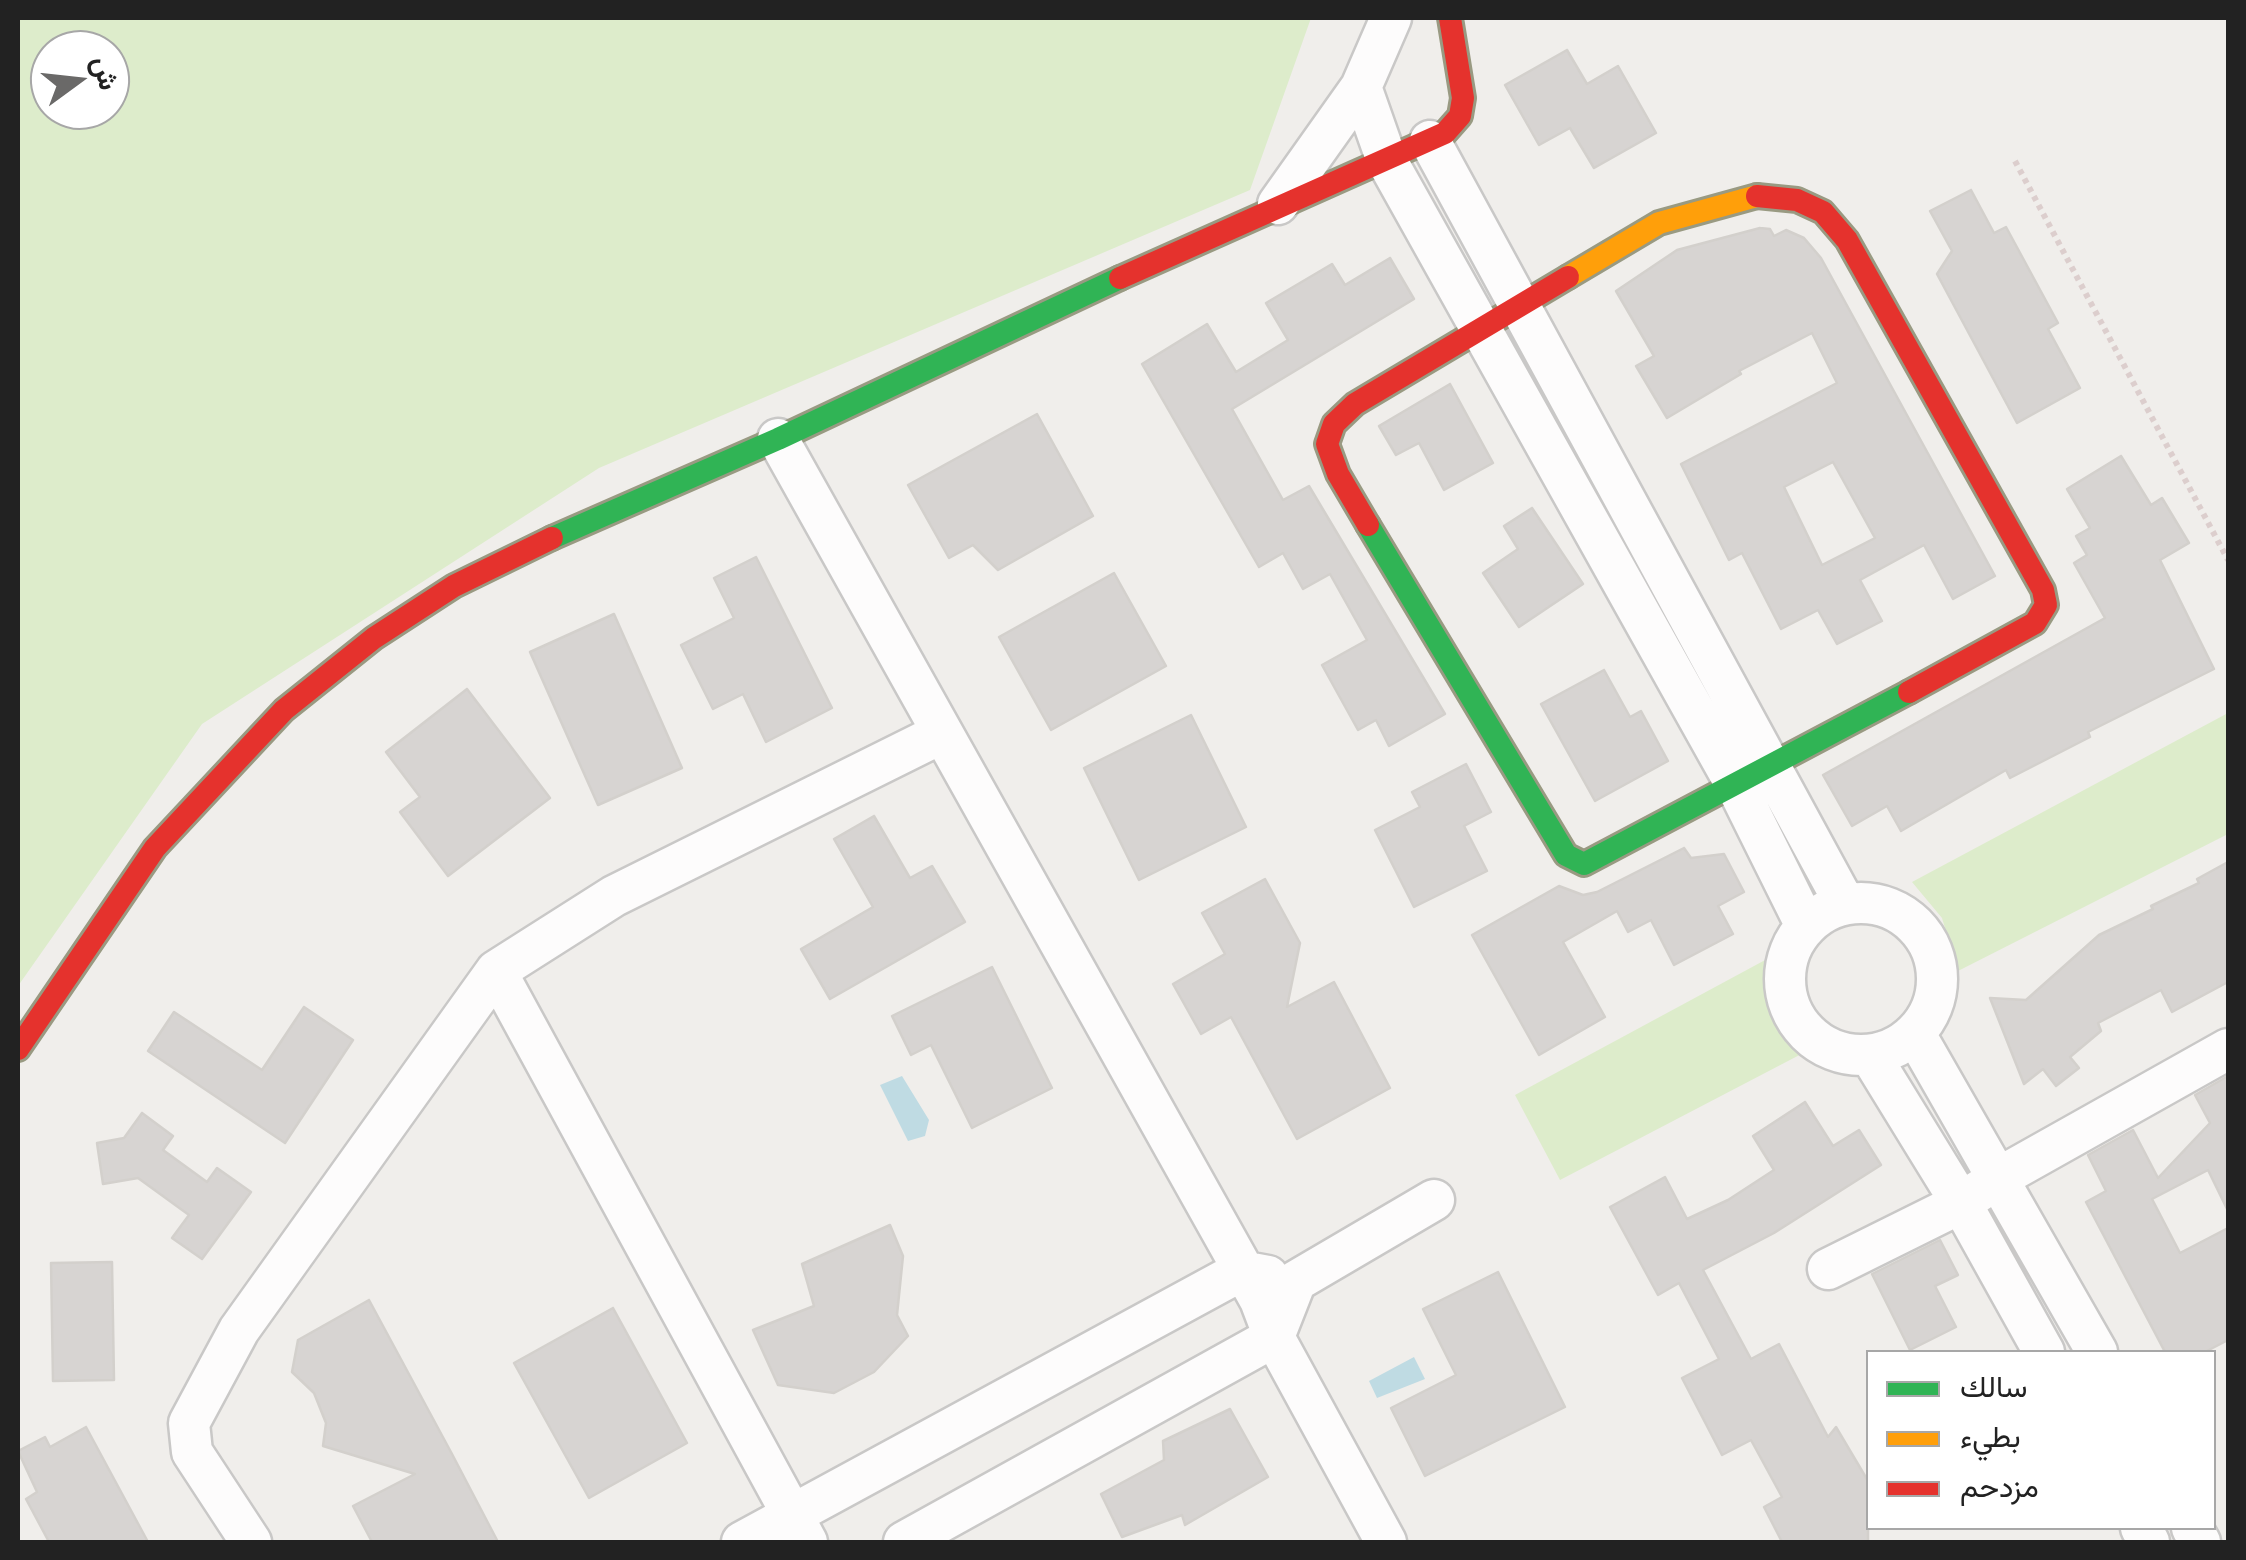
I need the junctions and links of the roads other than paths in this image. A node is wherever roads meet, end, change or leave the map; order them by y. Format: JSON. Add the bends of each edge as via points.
{"nodes":[{"id":1,"x":1391,"y":18,"type":"edge"},
{"id":2,"x":1450,"y":18,"type":"edge"},
{"id":3,"x":1361,"y":87,"type":"junction"},
{"id":4,"x":1430,"y":141,"type":"junction"},
{"id":5,"x":1387,"y":160,"type":"junction"},
{"id":6,"x":1276,"y":207,"type":"junction"},
{"id":7,"x":1521,"y":308,"type":"junction"},
{"id":8,"x":1482,"y":332,"type":"junction"},
{"id":9,"x":778,"y":439,"type":"junction"},
{"id":10,"x":940,"y":734,"type":"junction"},
{"id":11,"x":1754,"y":777,"type":"junction"},
{"id":12,"x":1845,"y":904,"type":"junction"},
{"id":13,"x":1806,"y":926,"type":"junction"},
{"id":14,"x":496,"y":971,"type":"junction"},
{"id":15,"x":1915,"y":1034,"type":"junction"},
{"id":16,"x":18,"y":1049,"type":"edge"},
{"id":17,"x":2228,"y":1050,"type":"edge"},
{"id":18,"x":1870,"y":1055,"type":"junction"},
{"id":19,"x":2000,"y":1177,"type":"junction"},
{"id":20,"x":1434,"y":1200,"type":"dead end"},
{"id":21,"x":1961,"y":1204,"type":"junction"},
{"id":22,"x":1828,"y":1269,"type":"dead end"},
{"id":23,"x":1242,"y":1272,"type":"junction"},
{"id":24,"x":1296,"y":1281,"type":"junction"},
{"id":25,"x":1274,"y":1337,"type":"junction"},
{"id":26,"x":2043,"y":1350,"type":"edge"},
{"id":27,"x":2096,"y":1350,"type":"edge"},
{"id":28,"x":800,"y":1529,"type":"edge"},
{"id":29,"x":251,"y":1542,"type":"edge"},
{"id":30,"x":742,"y":1542,"type":"edge"},
{"id":31,"x":904,"y":1542,"type":"edge"},
{"id":32,"x":1386,"y":1542,"type":"edge"}],
"edges":[{"from":1,"to":3,"type":"street"},
{"from":2,"to":4,"type":"street","via":[[1463,98],[1453,125]]},
{"from":3,"to":5,"type":"street"},
{"from":3,"to":6,"type":"street"},
{"from":4,"to":5,"type":"street"},
{"from":4,"to":7,"type":"street"},
{"from":5,"to":6,"type":"street"},
{"from":5,"to":8,"type":"street"},
{"from":6,"to":9,"type":"street"},
{"from":7,"to":8,"type":"street"},
{"from":7,"to":11,"type":"street"},
{"from":7,"to":11,"type":"street","via":[[1660,223],[1722,202],[1757,196],[1797,200],[1823,212],[1847,240],[2043,590],[2046,604],[2035,622]]},
{"from":8,"to":11,"type":"street"},
{"from":8,"to":11,"type":"street","via":[[1356,404],[1334,424],[1327,444],[1338,474],[1566,855],[1584,864],[1602,859]]},
{"from":9,"to":10,"type":"street"},
{"from":9,"to":16,"type":"street","via":[[454,586],[326,675],[248,746],[155,848]]},
{"from":10,"to":14,"type":"street","via":[[614,896]]},
{"from":10,"to":23,"type":"street"},
{"from":11,"to":12,"type":"street"},
{"from":11,"to":13,"type":"street"},
{"from":12,"to":13,"type":"street"},
{"from":12,"to":15,"type":"street","via":[[1897,911],[1924,934],[1938,986]]},
{"from":13,"to":18,"type":"street","via":[[1790,950],[1785,978],[1796,1019],[1829,1048]]},
{"from":14,"to":28,"type":"street"},
{"from":14,"to":29,"type":"street","via":[[239,1330],[188,1423],[192,1452]]},
{"from":15,"to":18,"type":"street"},
{"from":15,"to":19,"type":"street"},
{"from":17,"to":19,"type":"street"},
{"from":18,"to":21,"type":"street"},
{"from":19,"to":21,"type":"street"},
{"from":19,"to":27,"type":"street"},
{"from":20,"to":24,"type":"street"},
{"from":21,"to":22,"type":"street"},
{"from":21,"to":26,"type":"street"},
{"from":23,"to":24,"type":"street"},
{"from":23,"to":25,"type":"street"},
{"from":23,"to":28,"type":"street"},
{"from":24,"to":25,"type":"street"},
{"from":25,"to":31,"type":"street"},
{"from":25,"to":32,"type":"street"},
{"from":28,"to":30,"type":"street"}]}
